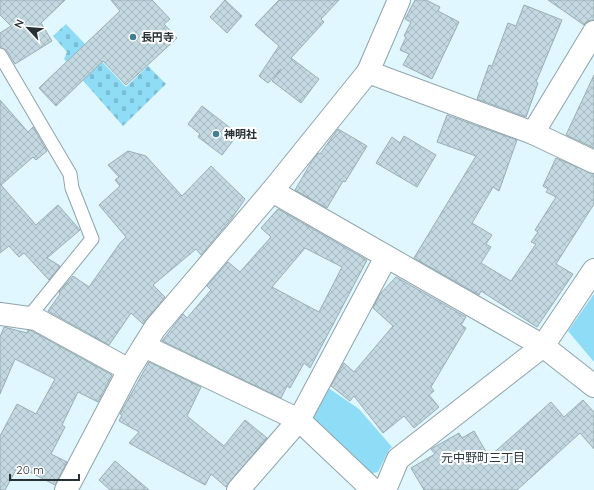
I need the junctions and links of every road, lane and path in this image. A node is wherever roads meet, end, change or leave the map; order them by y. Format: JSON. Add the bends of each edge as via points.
{"nodes":[{"id":1,"x":399,"y":0,"type":"edge"},
{"id":2,"x":594,"y":32,"type":"edge"},
{"id":3,"x":0,"y":55,"type":"edge"},
{"id":4,"x":368,"y":72,"type":"junction"},
{"id":5,"x":533,"y":133,"type":"junction"},
{"id":6,"x":594,"y":162,"type":"edge"},
{"id":7,"x":272,"y":191,"type":"junction"},
{"id":8,"x":386,"y":256,"type":"junction"},
{"id":9,"x":594,"y":270,"type":"edge"},
{"id":10,"x":0,"y":314,"type":"edge"},
{"id":11,"x":28,"y":318,"type":"junction"},
{"id":12,"x":144,"y":346,"type":"junction"},
{"id":13,"x":543,"y":346,"type":"junction"},
{"id":14,"x":129,"y":370,"type":"junction"},
{"id":15,"x":594,"y":386,"type":"edge"},
{"id":16,"x":299,"y":420,"type":"junction"},
{"id":17,"x":66,"y":490,"type":"edge"},
{"id":18,"x":238,"y":490,"type":"edge"},
{"id":19,"x":373,"y":490,"type":"edge"},
{"id":20,"x":385,"y":490,"type":"edge"}],
"edges":[{"from":1,"to":4,"type":"street"},
{"from":2,"to":5,"type":"street"},
{"from":3,"to":11,"type":"lane","via":[[70,174],[72,188],[92,239]]},
{"from":4,"to":5,"type":"street"},
{"from":4,"to":7,"type":"street"},
{"from":5,"to":6,"type":"street"},
{"from":7,"to":8,"type":"street"},
{"from":7,"to":12,"type":"street","via":[[155,328]]},
{"from":8,"to":13,"type":"street"},
{"from":8,"to":16,"type":"street"},
{"from":9,"to":13,"type":"street"},
{"from":10,"to":11,"type":"street"},
{"from":11,"to":14,"type":"street","via":[[36,319]]},
{"from":12,"to":14,"type":"street"},
{"from":12,"to":16,"type":"street"},
{"from":13,"to":15,"type":"street"},
{"from":13,"to":20,"type":"street","via":[[398,459]]},
{"from":14,"to":17,"type":"street"},
{"from":16,"to":18,"type":"street"},
{"from":16,"to":19,"type":"street"}]}
